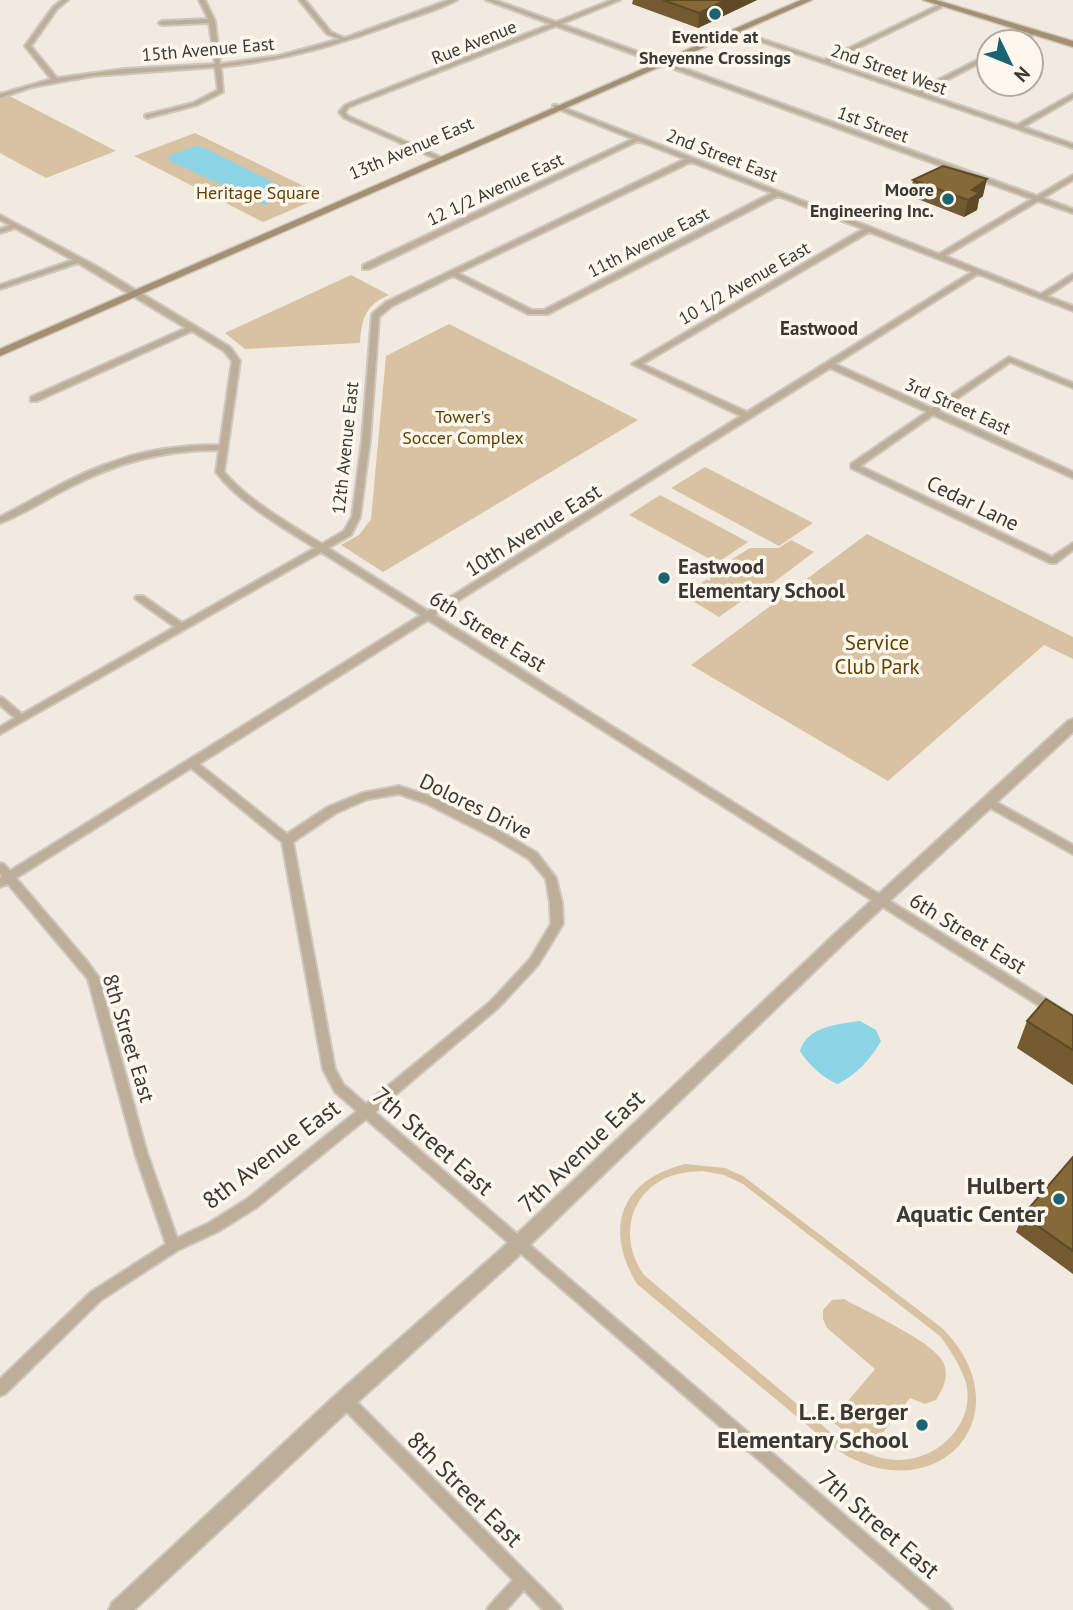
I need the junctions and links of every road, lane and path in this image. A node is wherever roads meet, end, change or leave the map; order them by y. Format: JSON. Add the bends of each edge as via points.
{"nodes":[{"id":1,"x":65,"y":0,"type":"edge"},
{"id":2,"x":202,"y":0,"type":"edge"},
{"id":3,"x":302,"y":0,"type":"edge"},
{"id":4,"x":454,"y":0,"type":"edge"},
{"id":5,"x":489,"y":0,"type":"edge"},
{"id":6,"x":617,"y":0,"type":"edge"},
{"id":7,"x":795,"y":0,"type":"edge"},
{"id":8,"x":808,"y":0,"type":"edge"},
{"id":9,"x":927,"y":0,"type":"edge"},
{"id":10,"x":943,"y":5,"type":"junction"},
{"id":11,"x":212,"y":21,"type":"junction"},
{"id":12,"x":162,"y":23,"type":"dead end"},
{"id":13,"x":556,"y":24,"type":"junction"},
{"id":14,"x":1018,"y":28,"type":"edge"},
{"id":15,"x":736,"y":32,"type":"junction"},
{"id":16,"x":1045,"y":36,"type":"edge"},
{"id":17,"x":345,"y":40,"type":"junction"},
{"id":18,"x":1073,"y":44,"type":"edge"},
{"id":19,"x":824,"y":62,"type":"junction"},
{"id":20,"x":660,"y":63,"type":"junction"},
{"id":21,"x":975,"y":63,"type":"edge"},
{"id":22,"x":219,"y":66,"type":"junction"},
{"id":23,"x":55,"y":80,"type":"junction"},
{"id":24,"x":917,"y":93,"type":"junction"},
{"id":25,"x":0,"y":96,"type":"edge"},
{"id":26,"x":1073,"y":96,"type":"edge"},
{"id":27,"x":558,"y":107,"type":"junction"},
{"id":28,"x":147,"y":116,"type":"dead end"},
{"id":29,"x":1018,"y":127,"type":"junction"},
{"id":30,"x":638,"y":139,"type":"junction"},
{"id":31,"x":1073,"y":146,"type":"edge"},
{"id":32,"x":439,"y":159,"type":"junction"},
{"id":33,"x":689,"y":160,"type":"junction"},
{"id":34,"x":1073,"y":177,"type":"edge"},
{"id":35,"x":778,"y":193,"type":"junction"},
{"id":36,"x":1038,"y":198,"type":"junction"},
{"id":37,"x":1073,"y":211,"type":"edge"},
{"id":38,"x":0,"y":217,"type":"edge"},
{"id":39,"x":14,"y":226,"type":"junction"},
{"id":40,"x":869,"y":229,"type":"junction"},
{"id":41,"x":0,"y":231,"type":"edge"},
{"id":42,"x":939,"y":257,"type":"junction"},
{"id":43,"x":79,"y":260,"type":"junction"},
{"id":44,"x":366,"y":267,"type":"dead end"},
{"id":45,"x":977,"y":272,"type":"junction"},
{"id":46,"x":452,"y":273,"type":"junction"},
{"id":47,"x":1073,"y":276,"type":"edge"},
{"id":48,"x":0,"y":287,"type":"edge"},
{"id":49,"x":131,"y":291,"type":"junction"},
{"id":50,"x":1041,"y":297,"type":"junction"},
{"id":51,"x":1073,"y":309,"type":"edge"},
{"id":52,"x":192,"y":328,"type":"junction"},
{"id":53,"x":0,"y":343,"type":"edge"},
{"id":54,"x":0,"y":353,"type":"edge"},
{"id":55,"x":830,"y":365,"type":"junction"},
{"id":56,"x":1073,"y":386,"type":"edge"},
{"id":57,"x":33,"y":399,"type":"dead end"},
{"id":58,"x":933,"y":411,"type":"junction"},
{"id":59,"x":748,"y":416,"type":"junction"},
{"id":60,"x":223,"y":447,"type":"junction"},
{"id":61,"x":1073,"y":475,"type":"edge"},
{"id":62,"x":0,"y":520,"type":"edge"},
{"id":63,"x":1073,"y":545,"type":"edge"},
{"id":64,"x":321,"y":548,"type":"junction"},
{"id":65,"x":140,"y":598,"type":"dead end"},
{"id":66,"x":428,"y":615,"type":"junction"},
{"id":67,"x":182,"y":628,"type":"junction"},
{"id":68,"x":0,"y":701,"type":"edge"},
{"id":69,"x":22,"y":719,"type":"junction"},
{"id":70,"x":1073,"y":724,"type":"edge"},
{"id":71,"x":0,"y":732,"type":"edge"},
{"id":72,"x":191,"y":763,"type":"junction"},
{"id":73,"x":989,"y":802,"type":"junction"},
{"id":74,"x":287,"y":839,"type":"junction"},
{"id":75,"x":1073,"y":850,"type":"edge"},
{"id":76,"x":0,"y":867,"type":"edge"},
{"id":77,"x":5,"y":880,"type":"edge"},
{"id":78,"x":554,"y":892,"type":"joint"},
{"id":79,"x":881,"y":901,"type":"junction"},
{"id":80,"x":1073,"y":1022,"type":"edge"},
{"id":81,"x":365,"y":1112,"type":"junction"},
{"id":82,"x":517,"y":1245,"type":"junction"},
{"id":83,"x":173,"y":1246,"type":"junction"},
{"id":84,"x":2,"y":1383,"type":"edge"},
{"id":85,"x":345,"y":1400,"type":"junction"},
{"id":86,"x":523,"y":1580,"type":"junction"},
{"id":87,"x":119,"y":1610,"type":"edge"},
{"id":88,"x":495,"y":1610,"type":"edge"},
{"id":89,"x":554,"y":1610,"type":"edge"},
{"id":90,"x":944,"y":1610,"type":"edge"}],
"edges":[{"from":1,"to":23,"type":"street","via":[[28,46]]},
{"from":2,"to":11,"type":"street"},
{"from":3,"to":17,"type":"street","via":[[329,33]]},
{"from":4,"to":17,"type":"street","name":"15th Avenue East"},
{"from":5,"to":13,"type":"street","name":"1st Street"},
{"from":6,"to":13,"type":"street","name":"Rue Avenue"},
{"from":7,"to":20,"type":"main road","name":"13th Avenue East"},
{"from":8,"to":15,"type":"main road"},
{"from":9,"to":10,"type":"main road"},
{"from":10,"to":14,"type":"main road"},
{"from":10,"to":19,"type":"street"},
{"from":11,"to":12,"type":"street"},
{"from":11,"to":22,"type":"street"},
{"from":13,"to":20,"type":"street","name":"1st Street"},
{"from":13,"to":32,"type":"street","name":"Rue Avenue","via":[[342,112]]},
{"from":15,"to":19,"type":"street","name":"2nd Street West"},
{"from":15,"to":20,"type":"main road"},
{"from":16,"to":18,"type":"main road"},
{"from":17,"to":22,"type":"street","name":"15th Avenue East","via":[[287,56]]},
{"from":19,"to":24,"type":"street","name":"2nd Street West"},
{"from":20,"to":27,"type":"main road","name":"13th Avenue East"},
{"from":20,"to":36,"type":"street","name":"1st Street"},
{"from":21,"to":24,"type":"street"},
{"from":22,"to":23,"type":"street","name":"15th Avenue East","via":[[117,71]]},
{"from":22,"to":28,"type":"street","via":[[221,91],[213,97]]},
{"from":23,"to":25,"type":"street","name":"15th Avenue East"},
{"from":24,"to":29,"type":"street","name":"2nd Street West"},
{"from":26,"to":29,"type":"street"},
{"from":27,"to":30,"type":"street","name":"2nd Street East"},
{"from":27,"to":32,"type":"main road","name":"13th Avenue East"},
{"from":29,"to":31,"type":"street","name":"2nd Street West"},
{"from":30,"to":33,"type":"street","name":"2nd Street East"},
{"from":30,"to":44,"type":"street","name":"12 1/2 Avenue East"},
{"from":32,"to":49,"type":"main road","name":"13th Avenue East"},
{"from":33,"to":35,"type":"street","name":"2nd Street East"},
{"from":33,"to":46,"type":"street","name":"12th Avenue East"},
{"from":34,"to":36,"type":"street"},
{"from":35,"to":40,"type":"street","name":"2nd Street East"},
{"from":35,"to":46,"type":"street","name":"11th Avenue East","via":[[545,312],[531,312]]},
{"from":36,"to":37,"type":"street","name":"1st Street"},
{"from":36,"to":42,"type":"street"},
{"from":38,"to":39,"type":"street","name":"6th Street East"},
{"from":39,"to":41,"type":"street"},
{"from":39,"to":43,"type":"street","name":"6th Street East"},
{"from":40,"to":42,"type":"street","name":"2nd Street East"},
{"from":40,"to":59,"type":"street","name":"10 1/2 Avenue East","via":[[636,363]]},
{"from":42,"to":45,"type":"street","name":"2nd Street East"},
{"from":43,"to":48,"type":"street"},
{"from":43,"to":49,"type":"street","name":"6th Street East"},
{"from":45,"to":50,"type":"street","name":"2nd Street East"},
{"from":45,"to":55,"type":"street","name":"10th Avenue East"},
{"from":46,"to":64,"type":"street","name":"12th Avenue East","via":[[374,316],[356,517],[348,533]]},
{"from":47,"to":50,"type":"street"},
{"from":49,"to":52,"type":"street","name":"6th Street East"},
{"from":49,"to":53,"type":"main road","name":"13th Avenue East"},
{"from":49,"to":54,"type":"main road","name":"13th Avenue East"},
{"from":50,"to":51,"type":"street","name":"2nd Street East"},
{"from":52,"to":57,"type":"street"},
{"from":52,"to":60,"type":"street","name":"6th Street East","via":[[227,349],[236,361]]},
{"from":55,"to":58,"type":"street","name":"3rd Street East"},
{"from":55,"to":59,"type":"street","name":"10th Avenue East"},
{"from":56,"to":58,"type":"street","via":[[1009,359]]},
{"from":58,"to":61,"type":"street","name":"3rd Street East"},
{"from":58,"to":63,"type":"street","name":"Cedar Lane","via":[[855,466],[1053,561]]},
{"from":59,"to":66,"type":"street","name":"10th Avenue East"},
{"from":60,"to":62,"type":"street","via":[[132,458]]},
{"from":60,"to":64,"type":"street","name":"6th Street East","via":[[220,472],[231,486]]},
{"from":64,"to":66,"type":"street","name":"6th Street East"},
{"from":64,"to":67,"type":"street","name":"12th Avenue East"},
{"from":65,"to":67,"type":"street"},
{"from":66,"to":72,"type":"street","name":"10th Avenue East"},
{"from":66,"to":79,"type":"street","name":"6th Street East"},
{"from":67,"to":69,"type":"street","name":"12th Avenue East"},
{"from":68,"to":69,"type":"street"},
{"from":69,"to":71,"type":"street","name":"12th Avenue East"},
{"from":70,"to":73,"type":"street","name":"7th Avenue East"},
{"from":72,"to":74,"type":"street"},
{"from":72,"to":77,"type":"street","name":"10th Avenue East"},
{"from":73,"to":75,"type":"street"},
{"from":73,"to":79,"type":"street","name":"7th Avenue East"},
{"from":74,"to":78,"type":"street","name":"Dolores Drive","via":[[331,810],[366,796],[399,790],[440,806],[533,856],[551,878]]},
{"from":74,"to":81,"type":"street","name":"7th Street East","via":[[329,1069],[339,1088]]},
{"from":76,"to":77,"type":"street","name":"8th Street East"},
{"from":77,"to":83,"type":"street","name":"8th Street East","via":[[93,978],[141,1153]]},
{"from":78,"to":81,"type":"street","name":"8th Avenue East","via":[[556,924],[534,961],[494,1005]]},
{"from":79,"to":80,"type":"street","name":"6th Street East"},
{"from":79,"to":82,"type":"street","name":"7th Avenue East"},
{"from":81,"to":82,"type":"street","name":"7th Street East"},
{"from":81,"to":83,"type":"street","name":"8th Avenue East","via":[[252,1203]]},
{"from":82,"to":85,"type":"street","name":"7th Avenue East"},
{"from":82,"to":90,"type":"street","name":"7th Street East"},
{"from":83,"to":84,"type":"street","name":"8th Avenue East","via":[[96,1296]]},
{"from":85,"to":86,"type":"street","name":"8th Street East"},
{"from":85,"to":87,"type":"street","name":"7th Avenue East"},
{"from":86,"to":88,"type":"street"},
{"from":86,"to":89,"type":"street","name":"8th Street East"}]}
